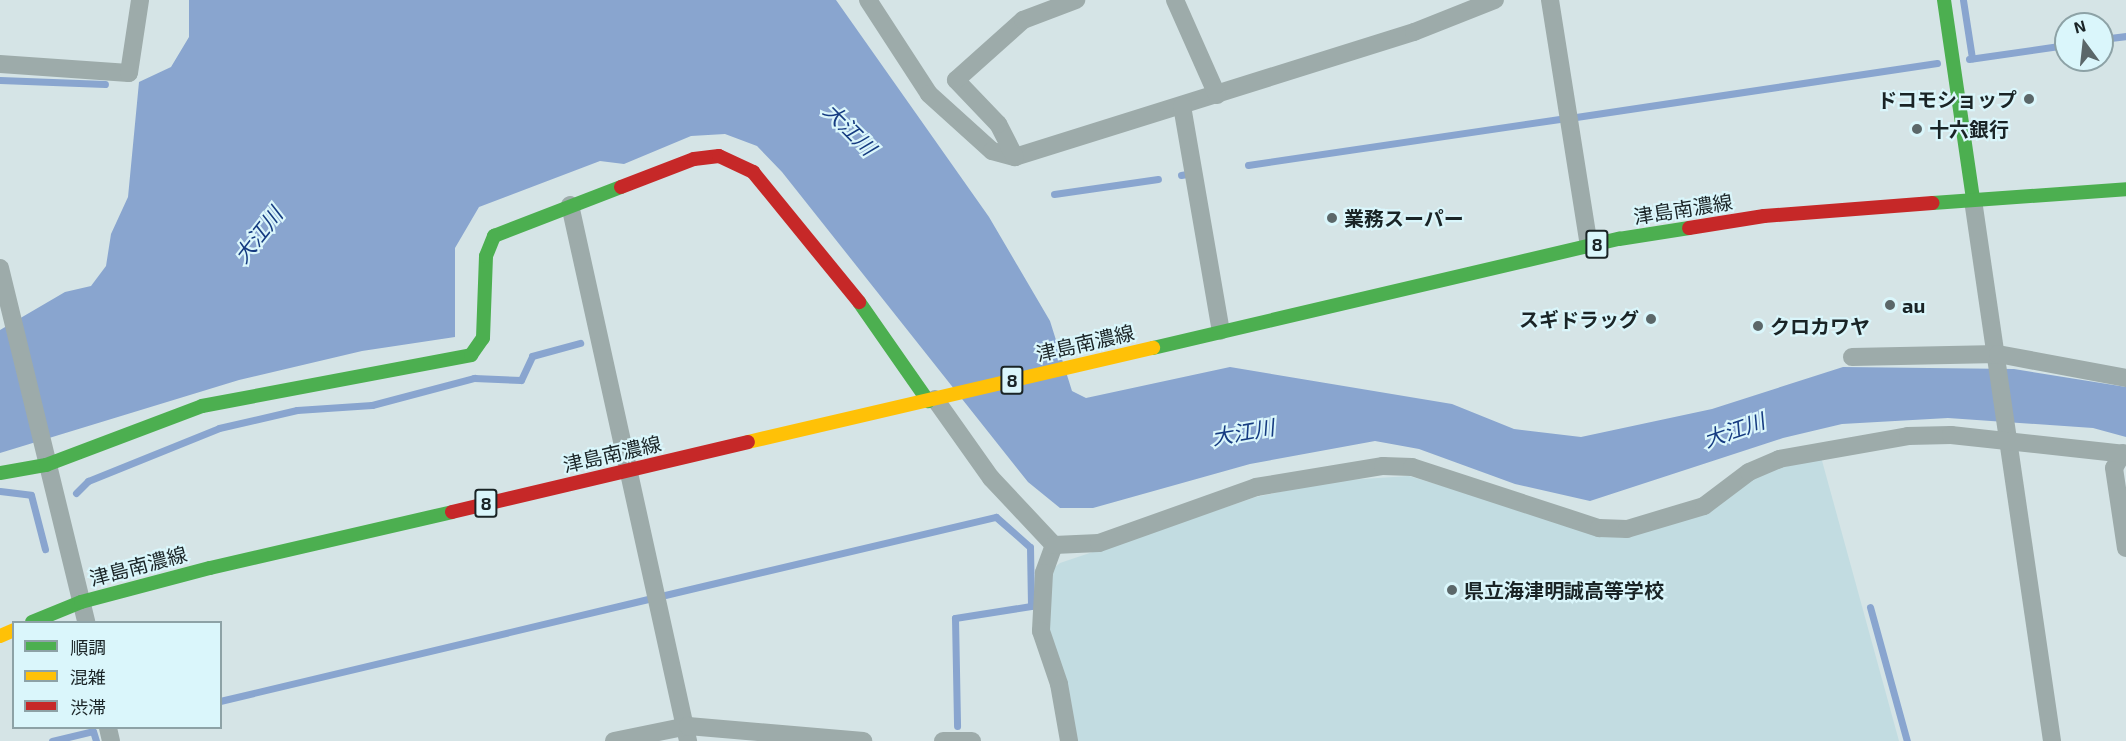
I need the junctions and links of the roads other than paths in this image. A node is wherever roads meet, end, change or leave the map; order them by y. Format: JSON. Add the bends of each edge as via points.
{"nodes":[{"id":1,"x":140,"y":0,"type":"edge"},
{"id":2,"x":868,"y":0,"type":"edge"},
{"id":3,"x":1076,"y":0,"type":"edge"},
{"id":4,"x":1175,"y":0,"type":"edge"},
{"id":5,"x":1496,"y":0,"type":"edge"},
{"id":6,"x":1550,"y":0,"type":"edge"},
{"id":7,"x":1944,"y":0,"type":"edge"},
{"id":8,"x":1454,"y":7,"type":"edge"},
{"id":9,"x":0,"y":64,"type":"edge"},
{"id":10,"x":1217,"y":95,"type":"junction"},
{"id":11,"x":1182,"y":106,"type":"junction"},
{"id":12,"x":1015,"y":157,"type":"junction"},
{"id":13,"x":2126,"y":189,"type":"edge"},
{"id":14,"x":1973,"y":200,"type":"junction"},
{"id":15,"x":570,"y":205,"type":"junction"},
{"id":16,"x":1589,"y":246,"type":"junction"},
{"id":17,"x":0,"y":268,"type":"edge"},
{"id":18,"x":1221,"y":332,"type":"junction"},
{"id":19,"x":1852,"y":357,"type":"dead end"},
{"id":20,"x":1998,"y":359,"type":"junction"},
{"id":21,"x":2126,"y":378,"type":"edge"},
{"id":22,"x":936,"y":399,"type":"junction"},
{"id":23,"x":2008,"y":436,"type":"junction"},
{"id":24,"x":2124,"y":453,"type":"edge"},
{"id":25,"x":45,"y":460,"type":"junction"},
{"id":26,"x":627,"y":470,"type":"junction"},
{"id":27,"x":0,"y":473,"type":"edge"},
{"id":28,"x":1054,"y":545,"type":"junction"},
{"id":29,"x":2126,"y":549,"type":"edge"},
{"id":30,"x":81,"y":602,"type":"junction"},
{"id":31,"x":34,"y":621,"type":"edge"},
{"id":32,"x":86,"y":621,"type":"edge"},
{"id":33,"x":688,"y":734,"type":"edge"},
{"id":34,"x":614,"y":741,"type":"edge"},
{"id":35,"x":863,"y":741,"type":"edge"},
{"id":36,"x":944,"y":741,"type":"edge"},
{"id":37,"x":972,"y":741,"type":"edge"},
{"id":38,"x":1069,"y":741,"type":"edge"},
{"id":39,"x":2052,"y":741,"type":"edge"}],
"edges":[{"from":1,"to":9,"type":"street","via":[[129,73]]},
{"from":2,"to":12,"type":"street","via":[[929,94],[992,151]]},
{"from":3,"to":12,"type":"street","via":[[1023,20],[956,80],[998,124]]},
{"from":4,"to":10,"type":"street"},
{"from":5,"to":8,"type":"street"},
{"from":6,"to":16,"type":"street"},
{"from":7,"to":14,"type":"main road"},
{"from":8,"to":10,"type":"street","via":[[1413,32]]},
{"from":10,"to":11,"type":"street"},
{"from":11,"to":12,"type":"street"},
{"from":11,"to":18,"type":"street"},
{"from":13,"to":14,"type":"main road","name":"津島南濃線","number":"8"},
{"from":14,"to":16,"type":"main road","name":"津島南濃線","number":"8","via":[[1764,216]]},
{"from":14,"to":20,"type":"street"},
{"from":15,"to":22,"type":"main road","via":[[694,159],[739,162],[837,271]]},
{"from":15,"to":25,"type":"main road","via":[[503,231],[489,244],[483,338],[471,355],[202,406]]},
{"from":15,"to":26,"type":"street"},
{"from":16,"to":18,"type":"main road","name":"津島南濃線","number":"8"},
{"from":17,"to":25,"type":"street"},
{"from":18,"to":22,"type":"main road","name":"津島南濃線","number":"8"},
{"from":19,"to":20,"type":"street"},
{"from":20,"to":21,"type":"street"},
{"from":20,"to":23,"type":"street"},
{"from":22,"to":26,"type":"main road","name":"津島南濃線","number":"8"},
{"from":22,"to":28,"type":"street","via":[[992,478]]},
{"from":23,"to":24,"type":"street"},
{"from":23,"to":28,"type":"street","via":[[1908,436],[1779,459],[1749,472],[1704,506],[1627,530],[1599,528],[1412,467],[1383,466],[1273,483],[1099,543]]},
{"from":23,"to":39,"type":"street"},
{"from":24,"to":29,"type":"street","via":[[2114,468]]},
{"from":25,"to":27,"type":"main road"},
{"from":25,"to":30,"type":"street"},
{"from":26,"to":30,"type":"main road","name":"津島南濃線","number":"8"},
{"from":26,"to":33,"type":"street"},
{"from":28,"to":38,"type":"street","via":[[1044,573],[1041,631],[1059,684]]},
{"from":30,"to":31,"type":"main road","name":"津島南濃線","number":"8"},
{"from":30,"to":32,"type":"street"},
{"from":33,"to":34,"type":"street"},
{"from":33,"to":35,"type":"street"},
{"from":36,"to":37,"type":"street"}]}
